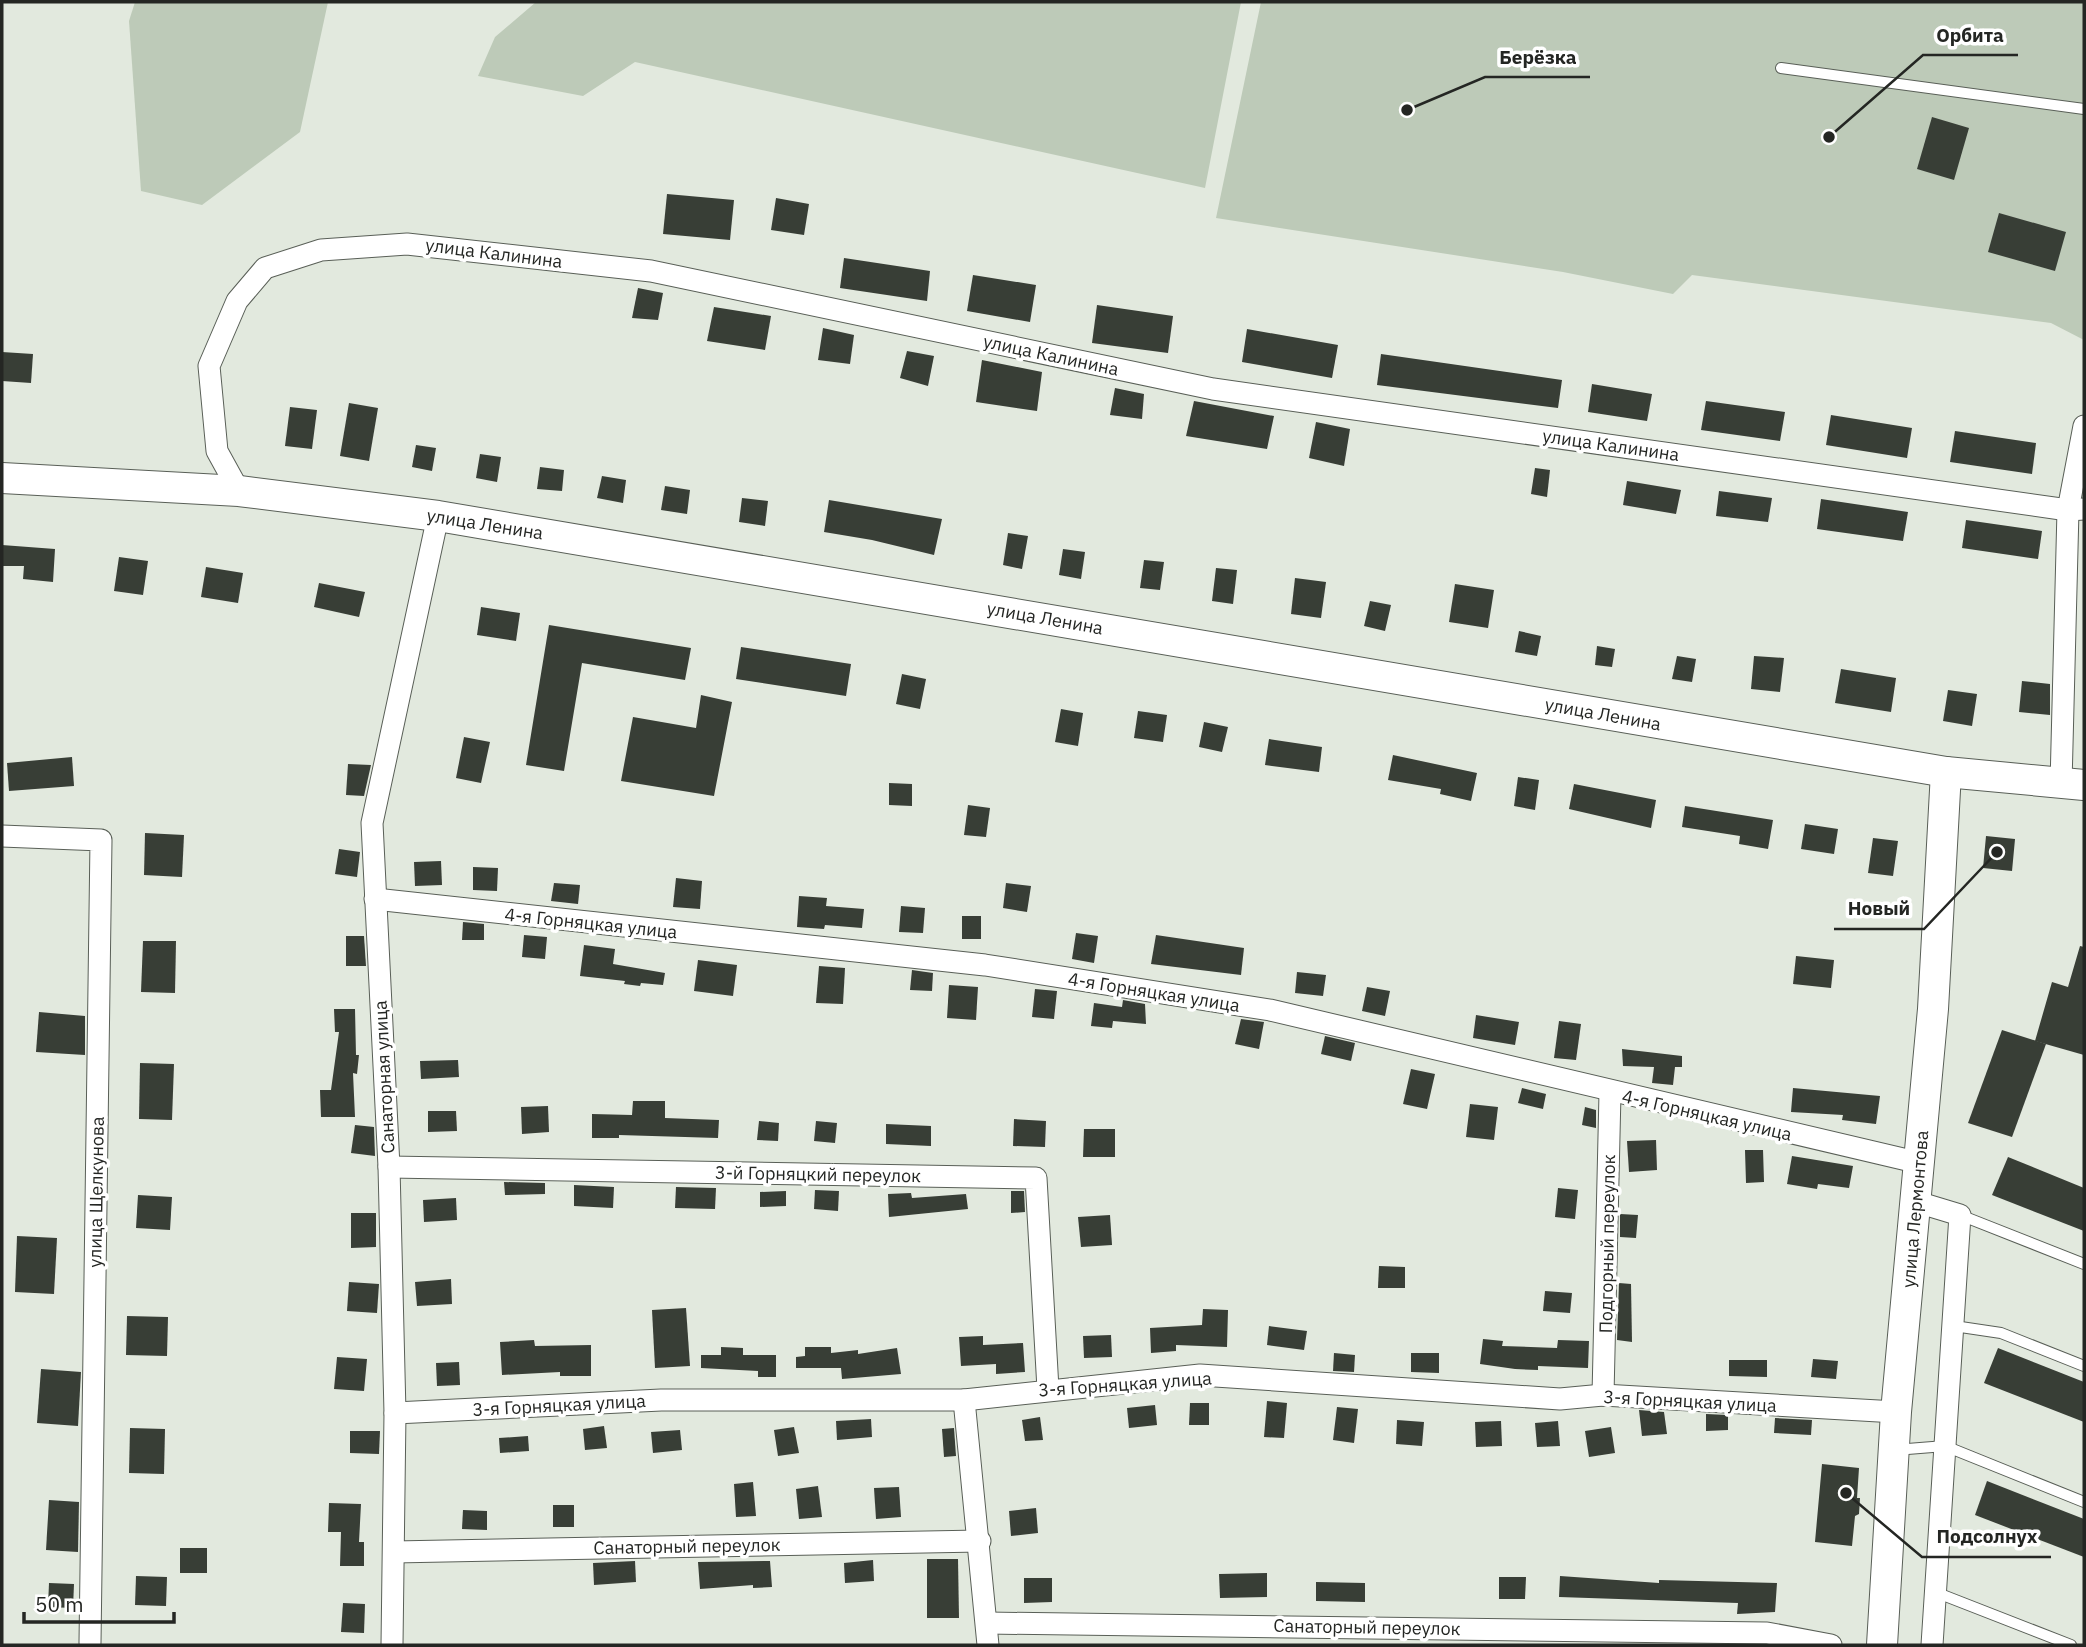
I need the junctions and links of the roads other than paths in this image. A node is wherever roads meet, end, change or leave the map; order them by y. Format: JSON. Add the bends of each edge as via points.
{"nodes":[{"id":1,"x":1781,"y":68,"type":"dead end"},
{"id":2,"x":2084,"y":109,"type":"edge"},
{"id":3,"x":2084,"y":426,"type":"edge"},
{"id":4,"x":2,"y":478,"type":"edge"},
{"id":5,"x":239,"y":491,"type":"junction"},
{"id":6,"x":2076,"y":509,"type":"edge"},
{"id":7,"x":438,"y":516,"type":"junction"},
{"id":8,"x":1947,"y":772,"type":"junction"},
{"id":9,"x":2073,"y":784,"type":"edge"},
{"id":10,"x":2,"y":836,"type":"edge"},
{"id":11,"x":375,"y":899,"type":"junction"},
{"id":12,"x":1610,"y":1093,"type":"junction"},
{"id":13,"x":1920,"y":1163,"type":"junction"},
{"id":14,"x":389,"y":1167,"type":"junction"},
{"id":15,"x":1917,"y":1202,"type":"junction"},
{"id":16,"x":1960,"y":1215,"type":"junction"},
{"id":17,"x":2084,"y":1264,"type":"edge"},
{"id":18,"x":1954,"y":1326,"type":"junction"},
{"id":19,"x":2084,"y":1366,"type":"edge"},
{"id":20,"x":1048,"y":1389,"type":"junction"},
{"id":21,"x":1603,"y":1395,"type":"junction"},
{"id":22,"x":964,"y":1400,"type":"junction"},
{"id":23,"x":1896,"y":1412,"type":"junction"},
{"id":24,"x":395,"y":1413,"type":"junction"},
{"id":25,"x":1945,"y":1446,"type":"junction"},
{"id":26,"x":1895,"y":1450,"type":"junction"},
{"id":27,"x":2084,"y":1502,"type":"edge"},
{"id":28,"x":980,"y":1541,"type":"junction"},
{"id":29,"x":394,"y":1552,"type":"junction"},
{"id":30,"x":1936,"y":1592,"type":"junction"},
{"id":31,"x":987,"y":1623,"type":"junction"},
{"id":32,"x":90,"y":1643,"type":"dead end"},
{"id":33,"x":391,"y":1645,"type":"edge"},
{"id":34,"x":988,"y":1645,"type":"edge"},
{"id":35,"x":1830,"y":1645,"type":"edge"},
{"id":36,"x":1882,"y":1645,"type":"edge"},
{"id":37,"x":1931,"y":1645,"type":"edge"},
{"id":38,"x":2071,"y":1645,"type":"edge"}],
"edges":[{"from":1,"to":2,"type":"lane"},
{"from":3,"to":6,"type":"street"},
{"from":4,"to":5,"type":"main road","name":"улица Ленина"},
{"from":5,"to":6,"type":"street","name":"улица Калинина","via":[[217,451],[209,366],[237,301],[265,268],[321,250],[407,244],[651,271],[1213,389]]},
{"from":5,"to":7,"type":"main road","name":"улица Ленина"},
{"from":6,"to":9,"type":"street"},
{"from":7,"to":8,"type":"main road","name":"улица Ленина"},
{"from":7,"to":11,"type":"street","name":"Санаторная улица","via":[[372,823]]},
{"from":8,"to":9,"type":"main road","name":"улица Ленина"},
{"from":8,"to":13,"type":"main road","name":"улица Лермонтова"},
{"from":10,"to":32,"type":"street","name":"улица Щелкунова","via":[[101,840]]},
{"from":11,"to":12,"type":"street","name":"4-я Горняцкая улица","via":[[999,967],[1270,1010]]},
{"from":11,"to":14,"type":"street","name":"Санаторная улица"},
{"from":12,"to":13,"type":"street","name":"4-я Горняцкая улица"},
{"from":12,"to":21,"type":"street","name":"Подгорный переулок"},
{"from":13,"to":15,"type":"main road","name":"улица Лермонтова"},
{"from":14,"to":20,"type":"street","name":"3-й Горняцкий переулок","via":[[1036,1178]]},
{"from":14,"to":24,"type":"street","name":"Санаторная улица"},
{"from":15,"to":16,"type":"street"},
{"from":15,"to":23,"type":"main road","name":"улица Лермонтова"},
{"from":16,"to":17,"type":"lane"},
{"from":16,"to":18,"type":"street"},
{"from":18,"to":19,"type":"lane","via":[[2001,1333]]},
{"from":18,"to":25,"type":"street"},
{"from":20,"to":21,"type":"street","name":"3-я Горняцкая улица","via":[[1200,1375],[1560,1399]]},
{"from":20,"to":22,"type":"street","name":"3-я Горняцкая улица"},
{"from":21,"to":23,"type":"street","name":"3-я Горняцкая улица"},
{"from":22,"to":24,"type":"street","name":"3-я Горняцкая улица","via":[[662,1400]]},
{"from":22,"to":28,"type":"street"},
{"from":23,"to":26,"type":"main road","name":"улица Лермонтова"},
{"from":24,"to":29,"type":"street","name":"Санаторная улица"},
{"from":25,"to":26,"type":"lane"},
{"from":25,"to":27,"type":"lane"},
{"from":25,"to":30,"type":"street"},
{"from":26,"to":36,"type":"main road","name":"улица Лермонтова"},
{"from":28,"to":29,"type":"street","name":"Санаторный переулок"},
{"from":28,"to":31,"type":"street"},
{"from":29,"to":33,"type":"street","name":"Санаторная улица"},
{"from":30,"to":37,"type":"street"},
{"from":30,"to":38,"type":"lane"},
{"from":31,"to":34,"type":"street"},
{"from":31,"to":35,"type":"street","name":"Санаторный переулок","via":[[1767,1633]]}]}
